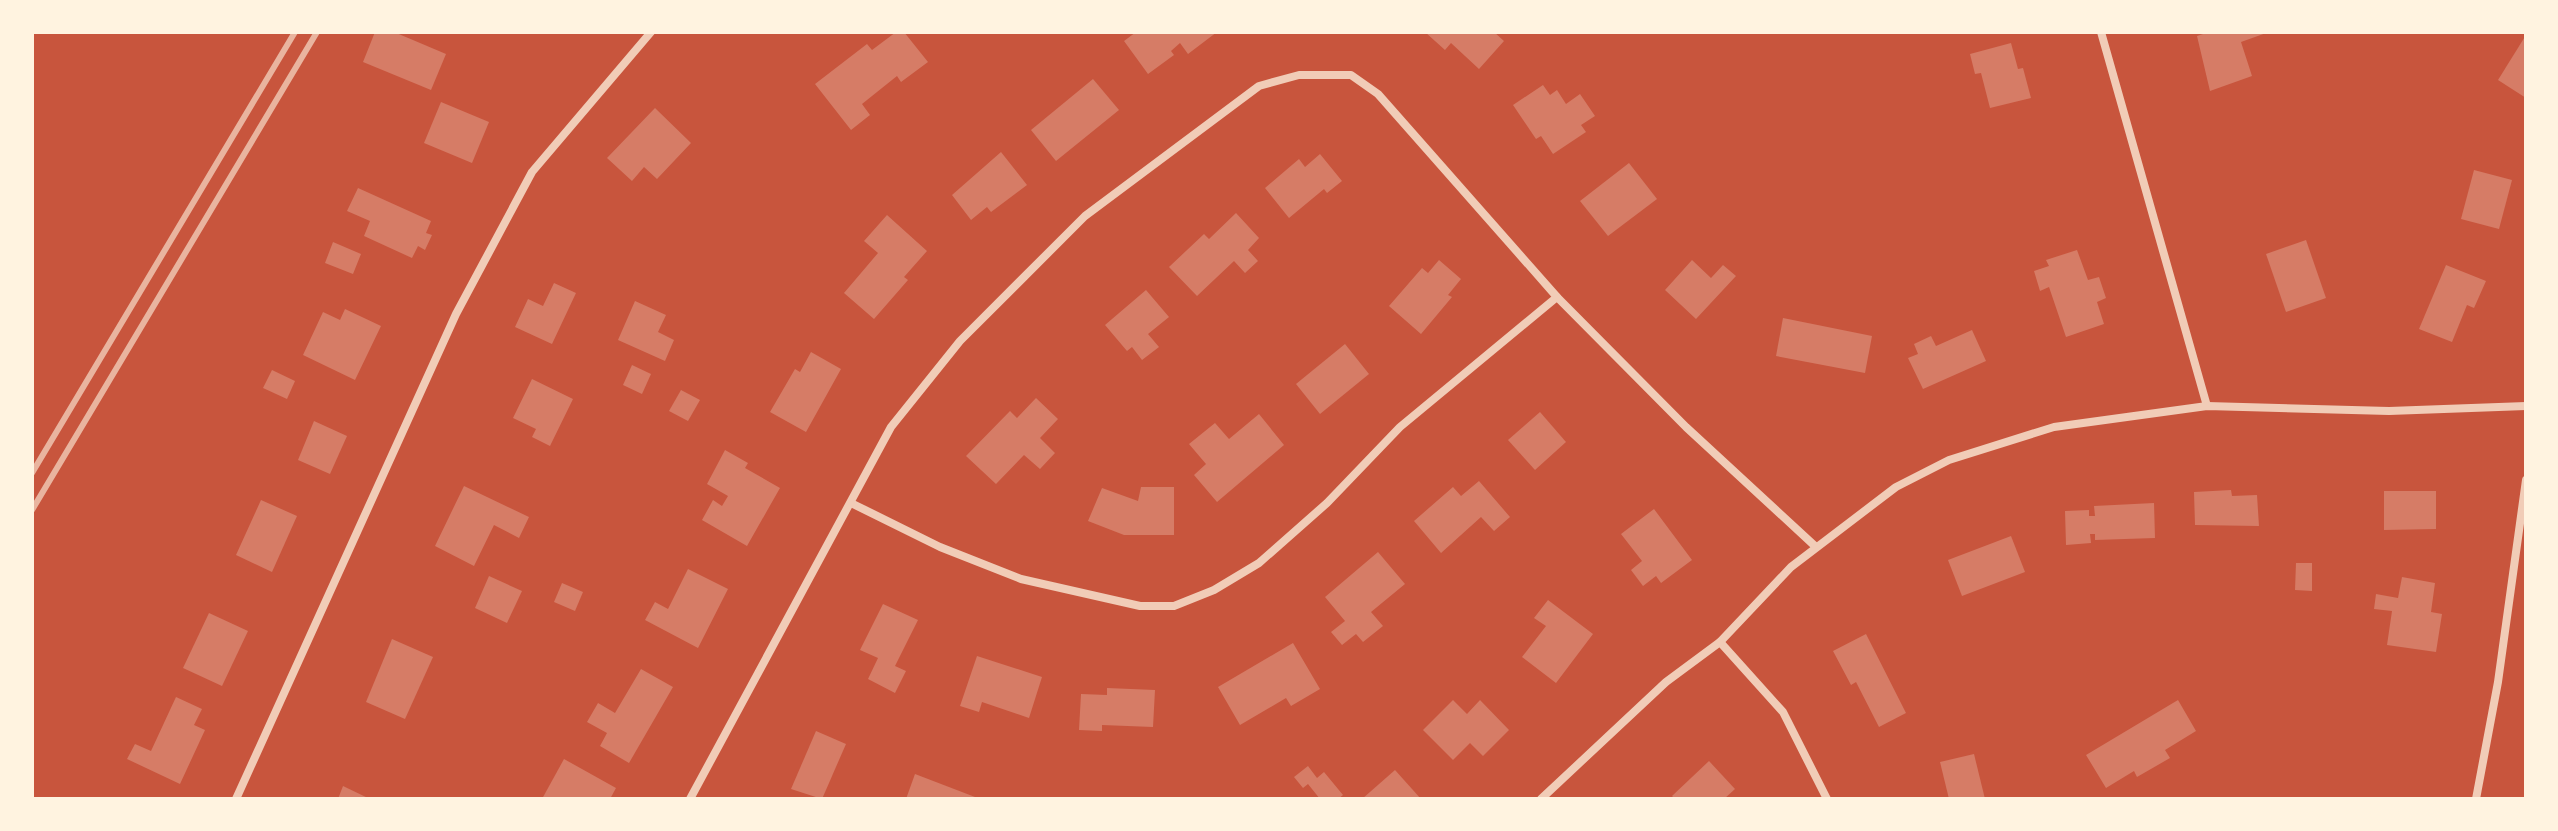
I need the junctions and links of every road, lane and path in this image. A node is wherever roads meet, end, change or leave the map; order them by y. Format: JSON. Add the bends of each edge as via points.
{"nodes":[{"id":1,"x":651,"y":32,"type":"edge"},
{"id":2,"x":2101,"y":32,"type":"edge"},
{"id":3,"x":1557,"y":297,"type":"junction"},
{"id":4,"x":2207,"y":406,"type":"junction"},
{"id":5,"x":2526,"y":406,"type":"edge"},
{"id":6,"x":2526,"y":480,"type":"edge"},
{"id":7,"x":851,"y":503,"type":"junction"},
{"id":8,"x":1816,"y":547,"type":"junction"},
{"id":9,"x":1720,"y":642,"type":"junction"},
{"id":10,"x":236,"y":799,"type":"edge"},
{"id":11,"x":690,"y":799,"type":"edge"},
{"id":12,"x":1541,"y":799,"type":"edge"},
{"id":13,"x":1827,"y":799,"type":"edge"},
{"id":14,"x":2476,"y":799,"type":"edge"}],
"edges":[{"from":1,"to":10,"type":"street","via":[[532,172],[469,288]]},
{"from":2,"to":4,"type":"street"},
{"from":3,"to":7,"type":"street","via":[[1400,427],[1327,503],[1259,563],[1174,606],[1140,606],[1021,579]]},
{"from":3,"to":7,"type":"street","via":[[1378,94],[1351,75],[1299,75],[1259,86],[1085,216],[960,341],[891,427]]},
{"from":3,"to":8,"type":"street"},
{"from":4,"to":5,"type":"street","via":[[2389,411]]},
{"from":4,"to":8,"type":"street","via":[[2054,427],[1949,460],[1896,487]]},
{"from":6,"to":14,"type":"street"},
{"from":7,"to":11,"type":"street"},
{"from":8,"to":9,"type":"street"},
{"from":9,"to":12,"type":"street","via":[[1666,682]]},
{"from":9,"to":13,"type":"street","via":[[1783,712]]}]}
